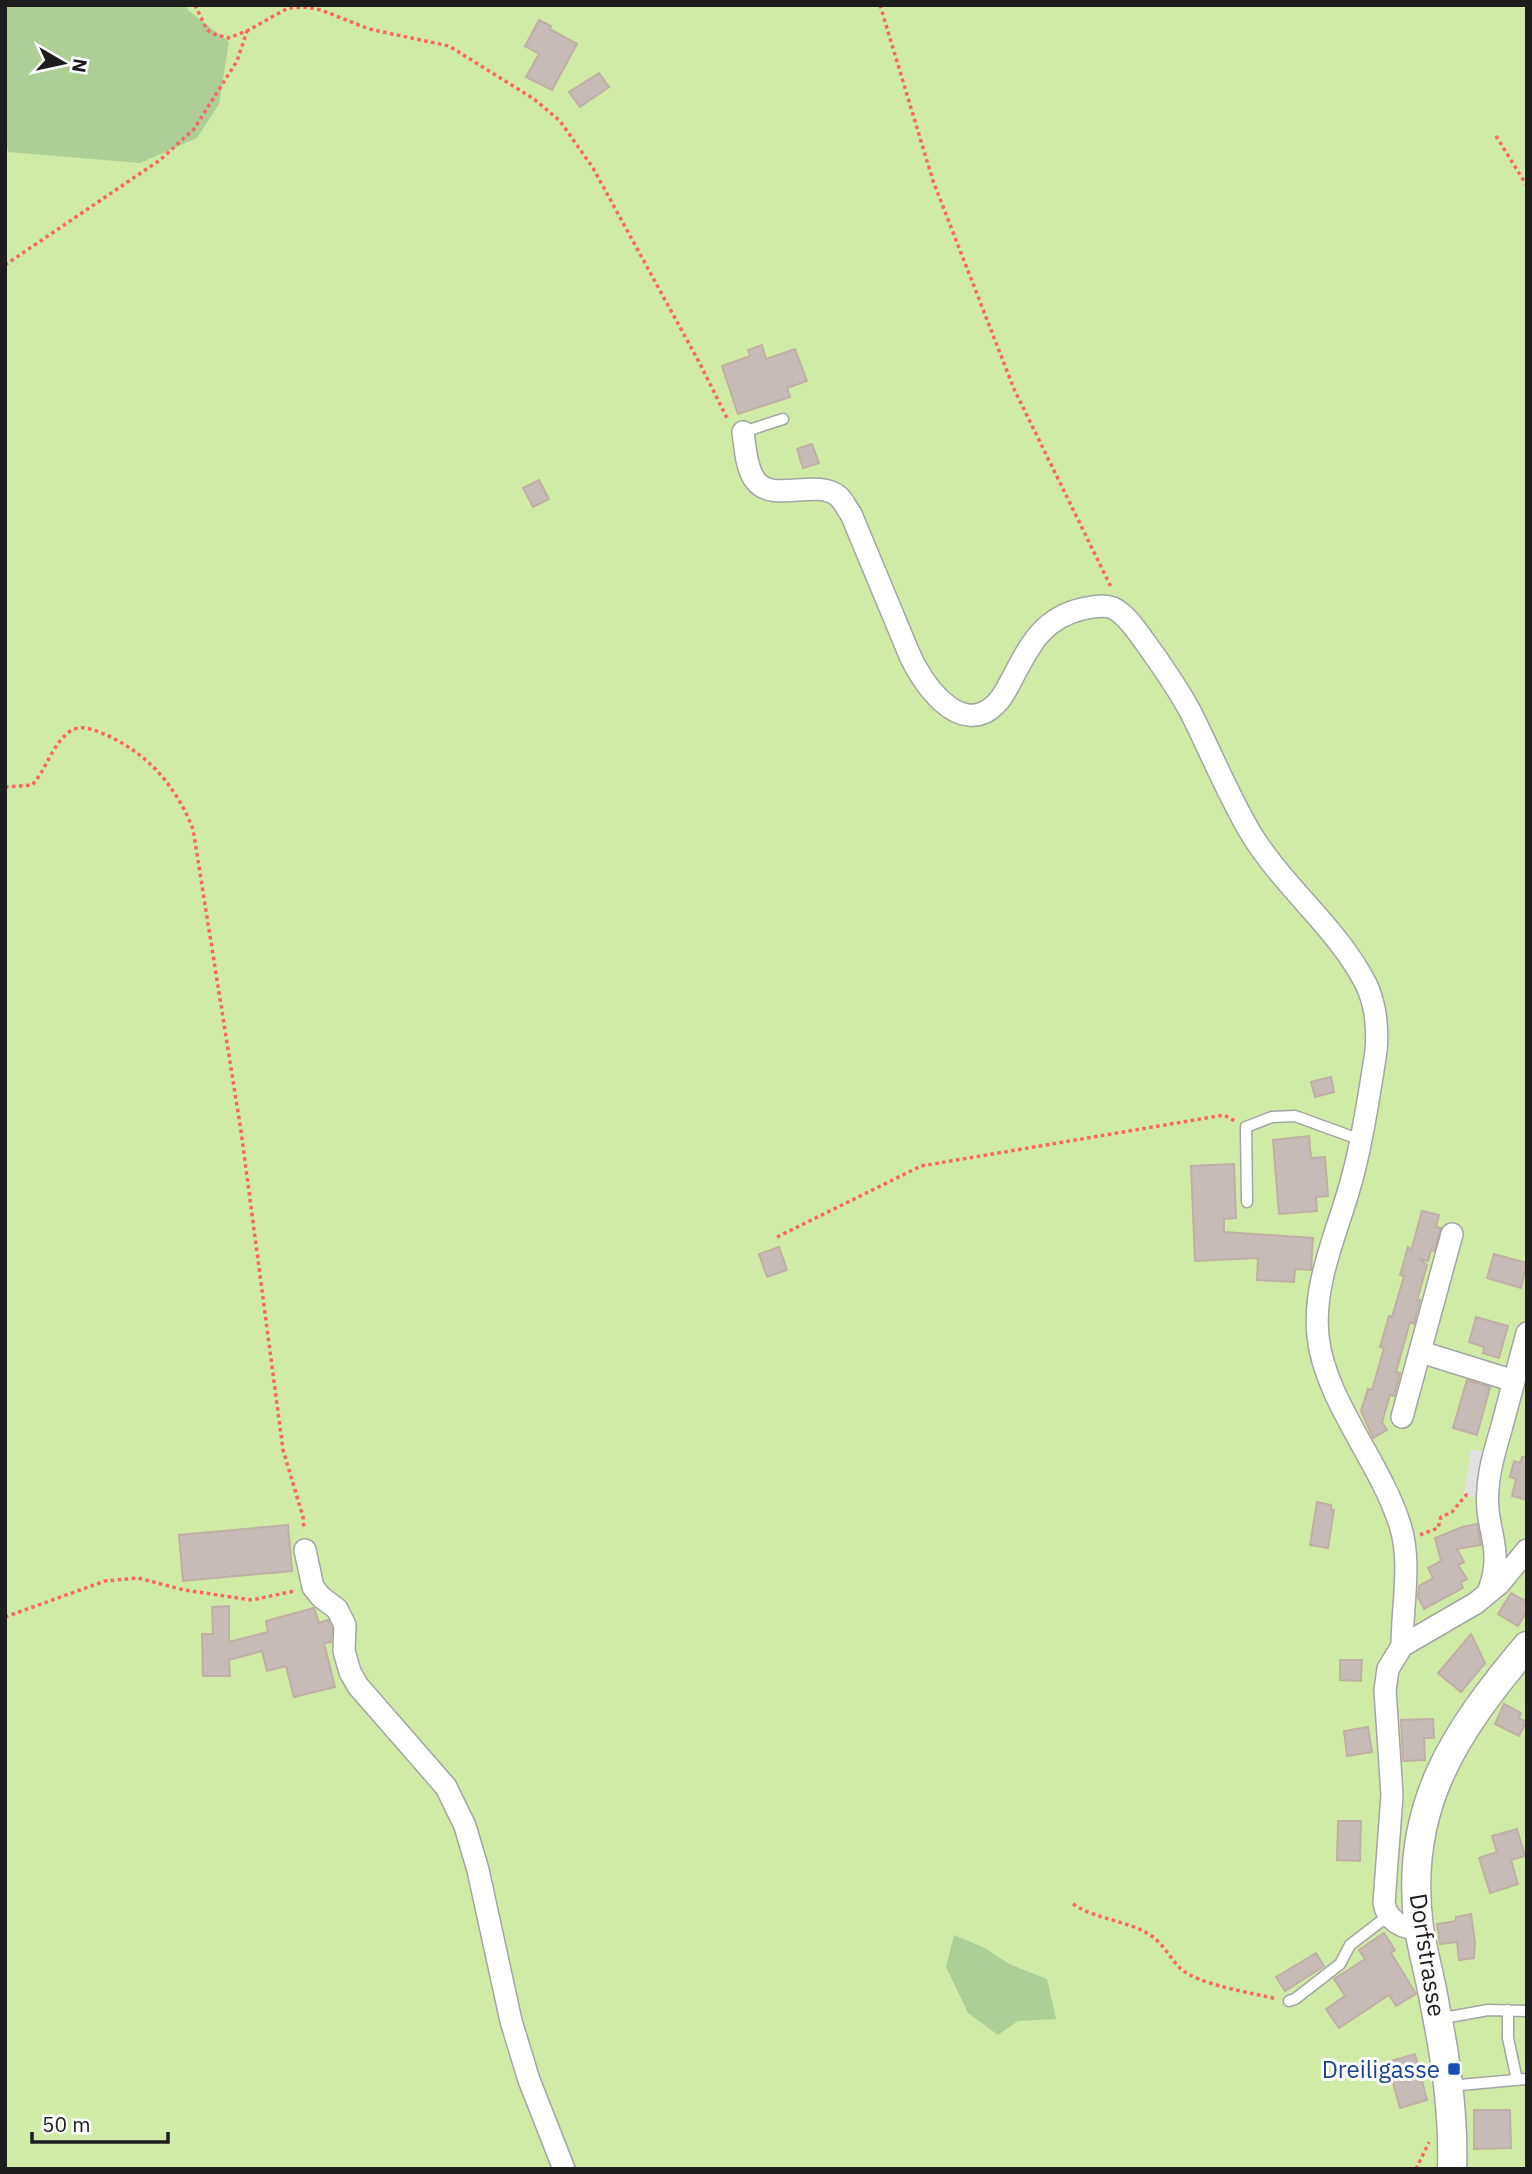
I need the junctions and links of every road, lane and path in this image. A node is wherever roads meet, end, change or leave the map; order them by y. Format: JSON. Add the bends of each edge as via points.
{"nodes":[{"id":1,"x":195,"y":5,"type":"edge"},
{"id":2,"x":880,"y":5,"type":"edge"},
{"id":3,"x":247,"y":31,"type":"junction"},
{"id":4,"x":1496,"y":136,"type":"dead end"},
{"id":5,"x":1527,"y":186,"type":"edge"},
{"id":6,"x":5,"y":265,"type":"edge"},
{"id":7,"x":783,"y":419,"type":"dead end"},
{"id":8,"x":743,"y":432,"type":"junction"},
{"id":9,"x":1114,"y":609,"type":"junction"},
{"id":10,"x":5,"y":786,"type":"edge"},
{"id":11,"x":1246,"y":1127,"type":"junction"},
{"id":12,"x":1362,"y":1140,"type":"junction"},
{"id":13,"x":1247,"y":1202,"type":"dead end"},
{"id":14,"x":1452,"y":1234,"type":"dead end"},
{"id":15,"x":777,"y":1237,"type":"dead end"},
{"id":16,"x":1527,"y":1333,"type":"edge"},
{"id":17,"x":1421,"y":1352,"type":"junction"},
{"id":18,"x":1514,"y":1381,"type":"junction"},
{"id":19,"x":1402,"y":1416,"type":"dead end"},
{"id":20,"x":1464,"y":1497,"type":"dead end"},
{"id":21,"x":1404,"y":1538,"type":"junction"},
{"id":22,"x":305,"y":1550,"type":"joint"},
{"id":23,"x":1527,"y":1550,"type":"edge"},
{"id":24,"x":313,"y":1587,"type":"junction"},
{"id":25,"x":1487,"y":1594,"type":"junction"},
{"id":26,"x":5,"y":1617,"type":"edge"},
{"id":27,"x":1402,"y":1646,"type":"junction"},
{"id":28,"x":1527,"y":1646,"type":"edge"},
{"id":29,"x":1073,"y":1904,"type":"dead end"},
{"id":30,"x":1389,"y":1915,"type":"junction"},
{"id":31,"x":1419,"y":1929,"type":"junction"},
{"id":32,"x":1289,"y":2001,"type":"joint"},
{"id":33,"x":1508,"y":2010,"type":"junction"},
{"id":34,"x":1527,"y":2011,"type":"edge"},
{"id":35,"x":1438,"y":2018,"type":"junction"},
{"id":36,"x":1522,"y":2080,"type":"edge"},
{"id":37,"x":1449,"y":2086,"type":"junction"},
{"id":38,"x":565,"y":2169,"type":"edge"},
{"id":39,"x":1452,"y":2169,"type":"edge"}],
"edges":[{"from":1,"to":3,"type":"path","via":[[207,30],[214,34],[228,38]]},
{"from":2,"to":9,"type":"path","via":[[933,181],[1003,363],[1113,592]]},
{"from":3,"to":6,"type":"path","via":[[237,61],[194,129],[160,160]]},
{"from":3,"to":8,"type":"path","via":[[288,8],[314,8],[369,29],[449,46],[534,99],[560,121],[593,169],[727,420]]},
{"from":4,"to":5,"type":"path"},
{"from":7,"to":8,"type":"lane"},
{"from":8,"to":9,"type":"street","via":[[754,480],[765,488],[821,488],[839,496],[851,514],[911,659],[935,696],[956,711],[966,715],[984,712],[996,704],[1030,643],[1051,622],[1089,608]]},
{"from":9,"to":12,"type":"street","via":[[1133,626],[1187,706],[1251,833],[1331,933],[1367,987],[1377,1031]]},
{"from":10,"to":22,"type":"path","via":[[32,785],[69,732],[80,727],[94,730],[134,750],[155,768],[172,788],[193,829],[242,1131],[283,1450],[303,1517]]},
{"from":11,"to":12,"type":"lane","via":[[1272,1117],[1296,1116]]},
{"from":11,"to":13,"type":"lane"},
{"from":11,"to":15,"type":"path","via":[[1224,1115],[921,1167]]},
{"from":12,"to":21,"type":"street","via":[[1320,1290],[1318,1335],[1324,1367],[1382,1482]]},
{"from":14,"to":17,"type":"street"},
{"from":16,"to":18,"type":"street"},
{"from":17,"to":18,"type":"street"},
{"from":17,"to":19,"type":"street"},
{"from":18,"to":25,"type":"street","via":[[1488,1489],[1497,1557]]},
{"from":20,"to":21,"type":"path","via":[[1441,1517],[1438,1528]]},
{"from":21,"to":27,"type":"street"},
{"from":22,"to":24,"type":"street"},
{"from":23,"to":25,"type":"street"},
{"from":24,"to":26,"type":"path","via":[[252,1601],[138,1578],[105,1581]]},
{"from":24,"to":38,"type":"street","via":[[337,1609],[345,1625],[344,1651],[358,1686],[446,1787],[465,1826],[528,2080]]},
{"from":25,"to":27,"type":"street"},
{"from":27,"to":30,"type":"street","via":[[1388,1669],[1385,1690],[1392,1795],[1384,1895]]},
{"from":28,"to":31,"type":"street","name":"Dorfstrasse","via":[[1463,1728],[1432,1789],[1418,1857]]},
{"from":29,"to":32,"type":"path","via":[[1149,1934],[1189,1974]]},
{"from":30,"to":31,"type":"street","via":[[1398,1924]]},
{"from":30,"to":32,"type":"lane","via":[[1350,1945],[1340,1964]]},
{"from":31,"to":35,"type":"street","name":"Dorfstrasse"},
{"from":33,"to":34,"type":"lane"},
{"from":33,"to":35,"type":"lane"},
{"from":33,"to":36,"type":"lane","via":[[1508,2038]]},
{"from":35,"to":37,"type":"street","name":"Dorfstrasse"},
{"from":36,"to":37,"type":"lane"},
{"from":37,"to":39,"type":"street","name":"Dorfstrasse"}]}
